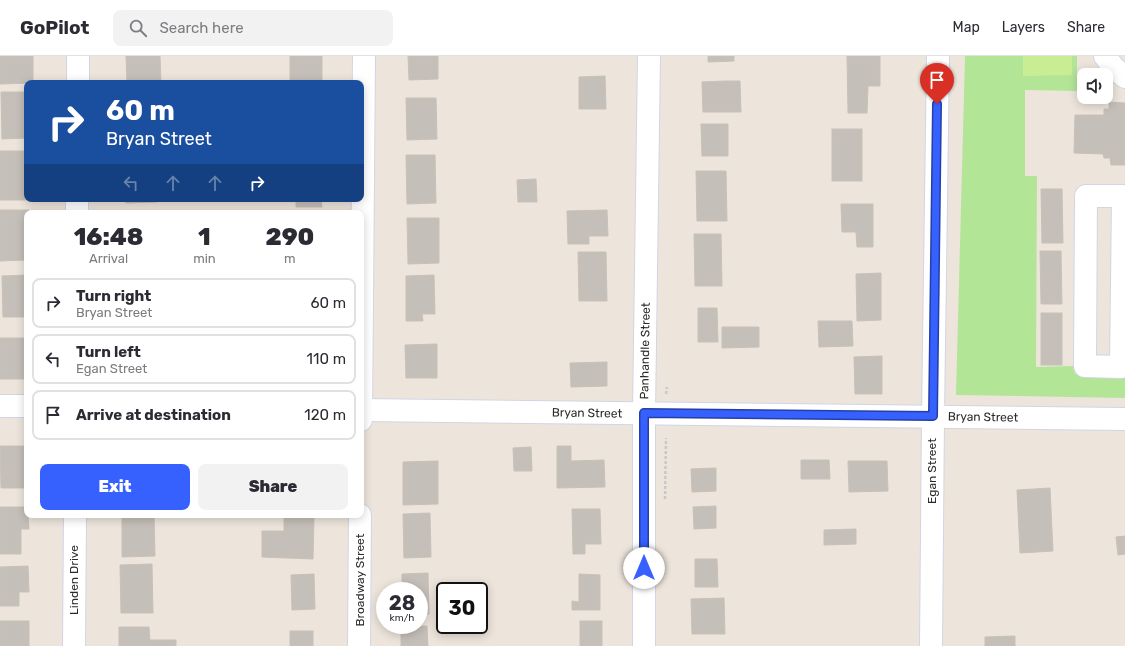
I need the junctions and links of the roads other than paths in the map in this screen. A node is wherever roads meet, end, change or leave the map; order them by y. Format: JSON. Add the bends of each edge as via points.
{"nodes":[{"id":1,"x":78,"y":56,"type":"edge"},
{"id":2,"x":364,"y":56,"type":"edge"},
{"id":3,"x":649,"y":56,"type":"edge"},
{"id":4,"x":938,"y":56,"type":"edge"},
{"id":5,"x":1105,"y":56,"type":"edge"},
{"id":6,"x":1125,"y":77,"type":"edge"},
{"id":7,"x":78,"y":80,"type":"edge"},
{"id":8,"x":364,"y":80,"type":"edge"},
{"id":9,"x":1124,"y":196,"type":"edge"},
{"id":10,"x":1124,"y":275,"type":"edge"},
{"id":11,"x":0,"y":406,"type":"edge"},
{"id":12,"x":24,"y":406,"type":"edge"},
{"id":13,"x":364,"y":410,"type":"edge"},
{"id":14,"x":644,"y":413,"type":"junction"},
{"id":15,"x":933,"y":416,"type":"junction"},
{"id":16,"x":1125,"y":419,"type":"edge"},
{"id":17,"x":75,"y":518,"type":"edge"},
{"id":18,"x":360,"y":518,"type":"edge"},
{"id":19,"x":74,"y":646,"type":"edge"},
{"id":20,"x":359,"y":646,"type":"edge"},
{"id":21,"x":644,"y":646,"type":"edge"},
{"id":22,"x":931,"y":646,"type":"edge"}],
"edges":[{"from":1,"to":7,"type":"street"},
{"from":2,"to":8,"type":"street"},
{"from":3,"to":14,"type":"street","name":"Panhandle Street"},
{"from":4,"to":15,"type":"street","name":"Egan Street"},
{"from":5,"to":6,"type":"street"},
{"from":9,"to":10,"type":"street"},
{"from":9,"to":10,"type":"street","via":[[1086,196],[1085,366],[1121,367]]},
{"from":11,"to":12,"type":"street"},
{"from":13,"to":14,"type":"street","name":"Bryan Street"},
{"from":14,"to":15,"type":"street","name":"Bryan Street"},
{"from":14,"to":21,"type":"street","name":"Panhandle Street"},
{"from":15,"to":16,"type":"street","name":"Bryan Street"},
{"from":15,"to":22,"type":"street","name":"Egan Street"},
{"from":17,"to":19,"type":"street","name":"Linden Drive"},
{"from":18,"to":20,"type":"street","name":"Broadway Street"}]}
